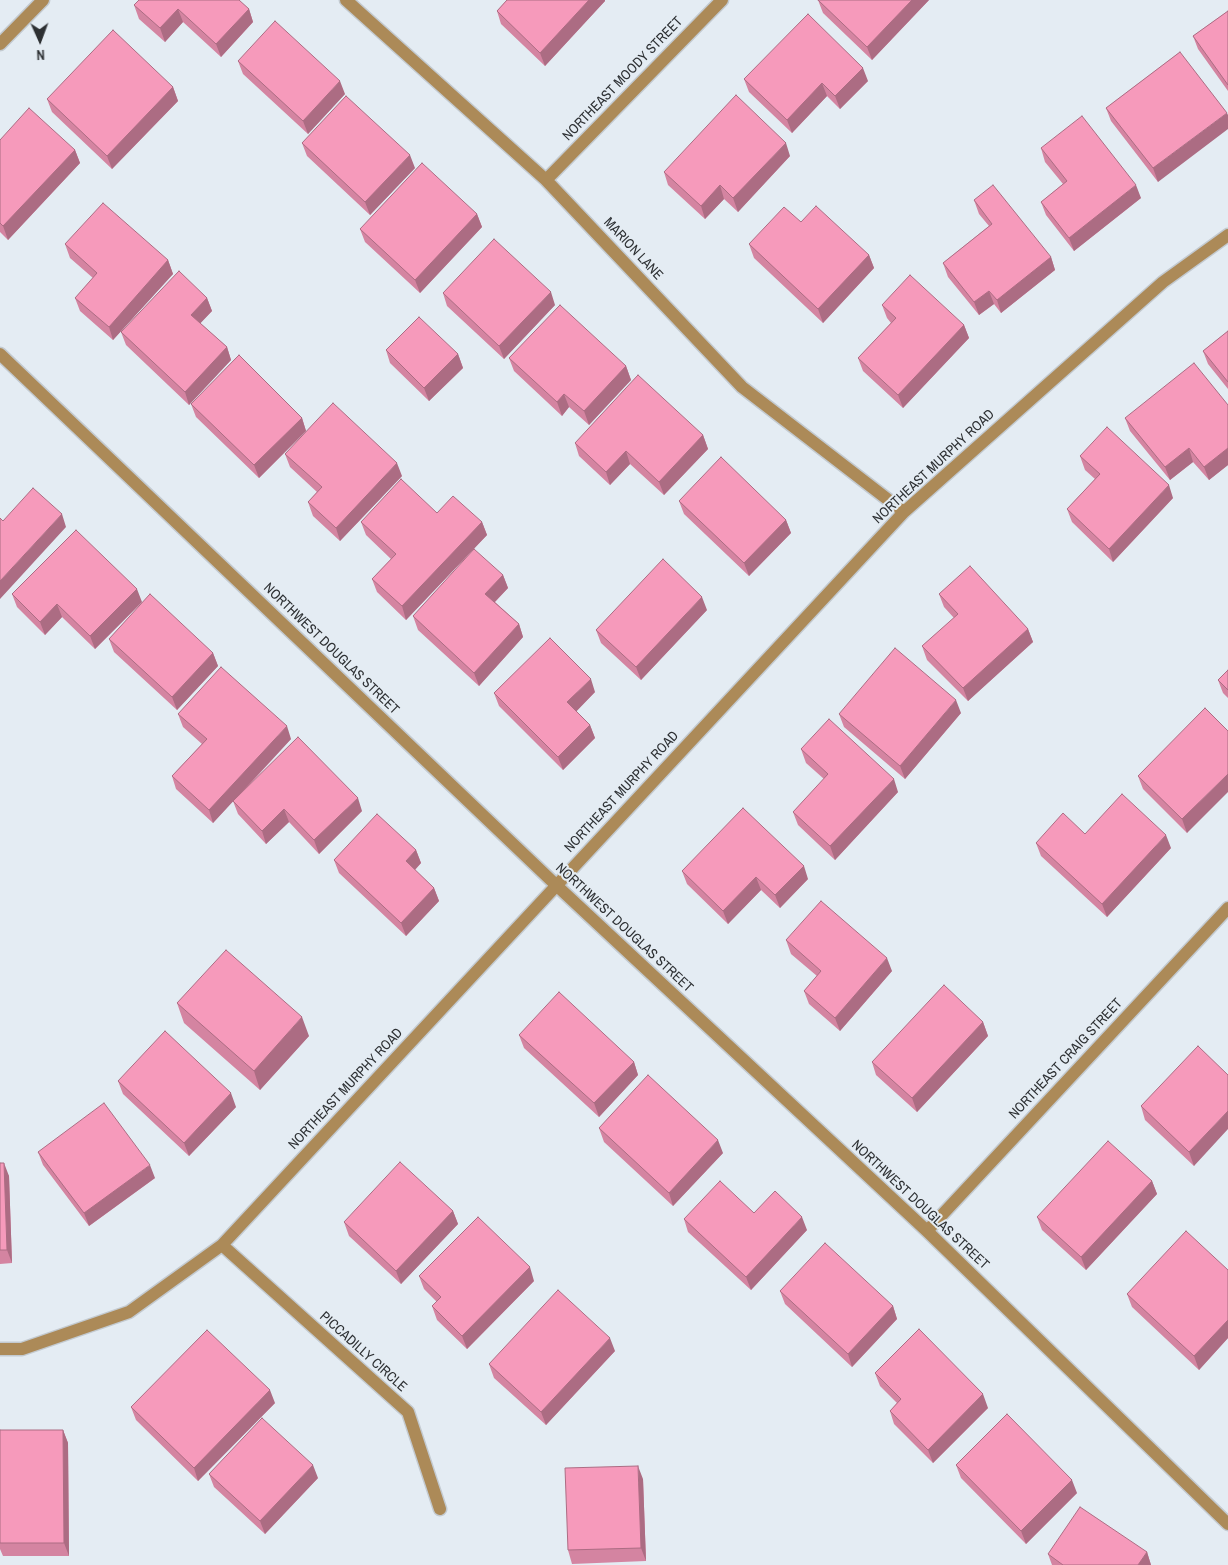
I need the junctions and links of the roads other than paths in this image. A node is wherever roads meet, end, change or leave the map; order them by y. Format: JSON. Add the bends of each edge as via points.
{"nodes":[{"id":1,"x":43,"y":0,"type":"edge"},
{"id":2,"x":346,"y":0,"type":"edge"},
{"id":3,"x":722,"y":0,"type":"edge"},
{"id":4,"x":0,"y":44,"type":"edge"},
{"id":5,"x":546,"y":180,"type":"junction"},
{"id":6,"x":1228,"y":236,"type":"edge"},
{"id":7,"x":0,"y":354,"type":"edge"},
{"id":8,"x":904,"y":512,"type":"junction"},
{"id":9,"x":556,"y":885,"type":"junction"},
{"id":10,"x":1228,"y":908,"type":"edge"},
{"id":11,"x":927,"y":1231,"type":"junction"},
{"id":12,"x":222,"y":1245,"type":"junction"},
{"id":13,"x":0,"y":1349,"type":"edge"},
{"id":14,"x":440,"y":1509,"type":"dead end"},
{"id":15,"x":1228,"y":1524,"type":"edge"}],
"edges":[{"from":1,"to":4,"type":"street"},
{"from":2,"to":5,"type":"street","name":"MARION LANE"},
{"from":3,"to":5,"type":"street","name":"NORTHEAST MOODY STREET"},
{"from":5,"to":8,"type":"street","name":"MARION LANE","via":[[742,387]]},
{"from":6,"to":8,"type":"street","name":"NORTHEAST MURPHY ROAD","via":[[1163,282]]},
{"from":7,"to":9,"type":"street","name":"NORTHWEST DOUGLAS STREET"},
{"from":8,"to":9,"type":"street","name":"NORTHEAST MURPHY ROAD"},
{"from":9,"to":11,"type":"street","name":"NORTHWEST DOUGLAS STREET"},
{"from":9,"to":12,"type":"street","name":"NORTHEAST MURPHY ROAD"},
{"from":10,"to":11,"type":"street","name":"NORTHEAST CRAIG STREET"},
{"from":11,"to":15,"type":"street","name":"NORTHWEST DOUGLAS STREET"},
{"from":12,"to":13,"type":"street","name":"NORTHEAST MURPHY ROAD","via":[[129,1312],[22,1349]]},
{"from":12,"to":14,"type":"street","name":"PICCADILLY CIRCLE","via":[[408,1412]]}]}
